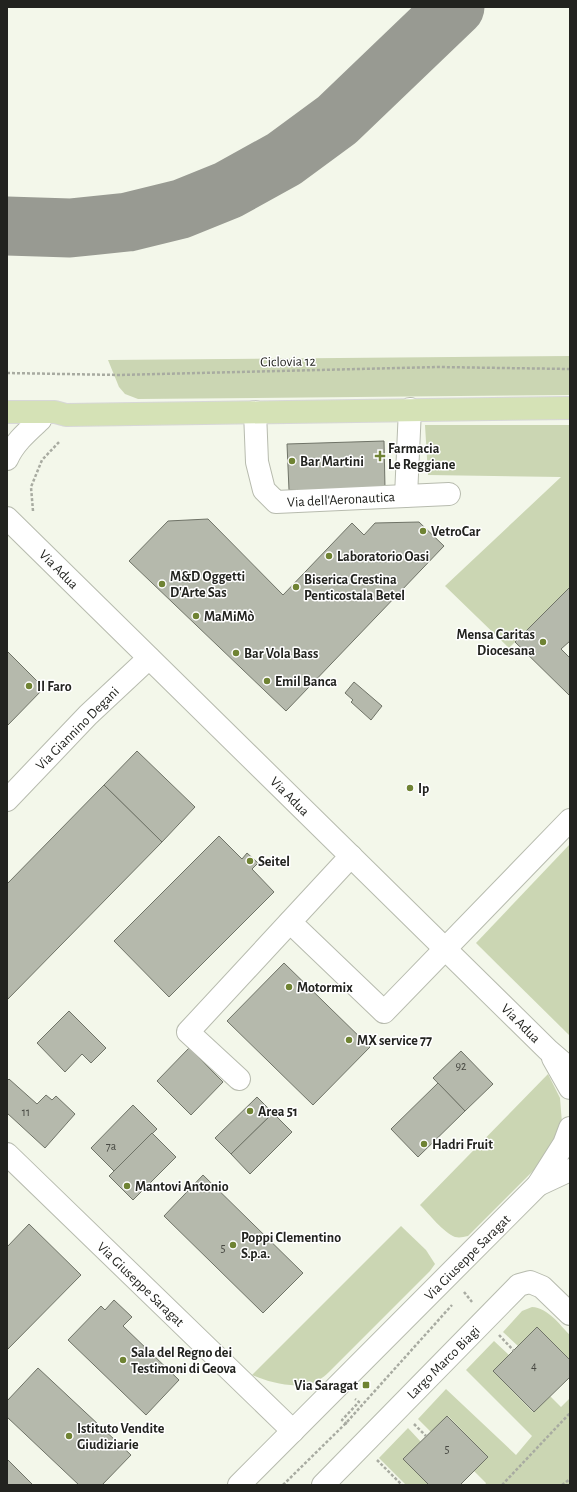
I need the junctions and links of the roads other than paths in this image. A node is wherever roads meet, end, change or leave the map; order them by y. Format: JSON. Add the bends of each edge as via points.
{"nodes":[{"id":1,"x":570,"y":408,"type":"edge"},
{"id":2,"x":410,"y":409,"type":"junction"},
{"id":3,"x":7,"y":412,"type":"edge"},
{"id":4,"x":255,"y":412,"type":"junction"},
{"id":5,"x":66,"y":415,"type":"junction"},
{"id":6,"x":40,"y":420,"type":"junction"},
{"id":7,"x":7,"y":421,"type":"edge"},
{"id":8,"x":7,"y":459,"type":"edge"},
{"id":9,"x":449,"y":494,"type":"dead end"},
{"id":10,"x":406,"y":496,"type":"junction"},
{"id":11,"x":8,"y":517,"type":"edge"},
{"id":12,"x":150,"y":658,"type":"junction"},
{"id":13,"x":7,"y":800,"type":"edge"},
{"id":14,"x":570,"y":820,"type":"edge"},
{"id":15,"x":351,"y":856,"type":"junction"},
{"id":16,"x":290,"y":922,"type":"junction"},
{"id":17,"x":446,"y":949,"type":"junction"},
{"id":18,"x":548,"y":1050,"type":"junction"},
{"id":19,"x":570,"y":1070,"type":"edge"},
{"id":20,"x":239,"y":1079,"type":"dead end"},
{"id":21,"x":570,"y":1088,"type":"edge"},
{"id":22,"x":570,"y":1128,"type":"edge"},
{"id":23,"x":7,"y":1154,"type":"edge"},
{"id":24,"x":570,"y":1170,"type":"edge"},
{"id":25,"x":538,"y":1185,"type":"junction"},
{"id":26,"x":570,"y":1314,"type":"edge"},
{"id":27,"x":293,"y":1431,"type":"junction"},
{"id":28,"x":239,"y":1485,"type":"edge"},
{"id":29,"x":323,"y":1485,"type":"edge"}],
"edges":[{"from":1,"to":2,"type":"main road"},
{"from":2,"to":4,"type":"main road"},
{"from":2,"to":10,"type":"street","name":"Via dell'Aeronautica"},
{"from":3,"to":5,"type":"main road","via":[[55,412]]},
{"from":4,"to":5,"type":"main road"},
{"from":4,"to":10,"type":"street","name":"Via dell'Aeronautica","via":[[258,469],[264,490],[276,502]]},
{"from":5,"to":6,"type":"main road"},
{"from":6,"to":7,"type":"main road"},
{"from":6,"to":8,"type":"street","via":[[19,441]]},
{"from":9,"to":10,"type":"street","name":"Via dell'Aeronautica"},
{"from":11,"to":12,"type":"street","name":"Via Adua"},
{"from":12,"to":13,"type":"street","name":"Via Giannino Degani","via":[[88,715]]},
{"from":12,"to":15,"type":"street","name":"Via Adua"},
{"from":14,"to":17,"type":"street"},
{"from":15,"to":16,"type":"street"},
{"from":15,"to":17,"type":"street","name":"Via Adua"},
{"from":16,"to":17,"type":"street","via":[[384,1012]]},
{"from":16,"to":20,"type":"street","via":[[188,1032]]},
{"from":17,"to":18,"type":"street","name":"Via Adua"},
{"from":18,"to":19,"type":"street","name":"Via Adua"},
{"from":18,"to":21,"type":"street"},
{"from":22,"to":25,"type":"street","name":"Via Giuseppe Saragat","via":[[564,1144]]},
{"from":23,"to":27,"type":"street","name":"Via Giuseppe Saragat"},
{"from":24,"to":25,"type":"street","name":"Via Giuseppe Saragat"},
{"from":25,"to":27,"type":"street","name":"Via Giuseppe Saragat"},
{"from":26,"to":29,"type":"street","name":"Largo Marco Biagi","via":[[542,1287],[530,1282],[519,1285]]},
{"from":27,"to":28,"type":"street","name":"Via Giuseppe Saragat"}]}
